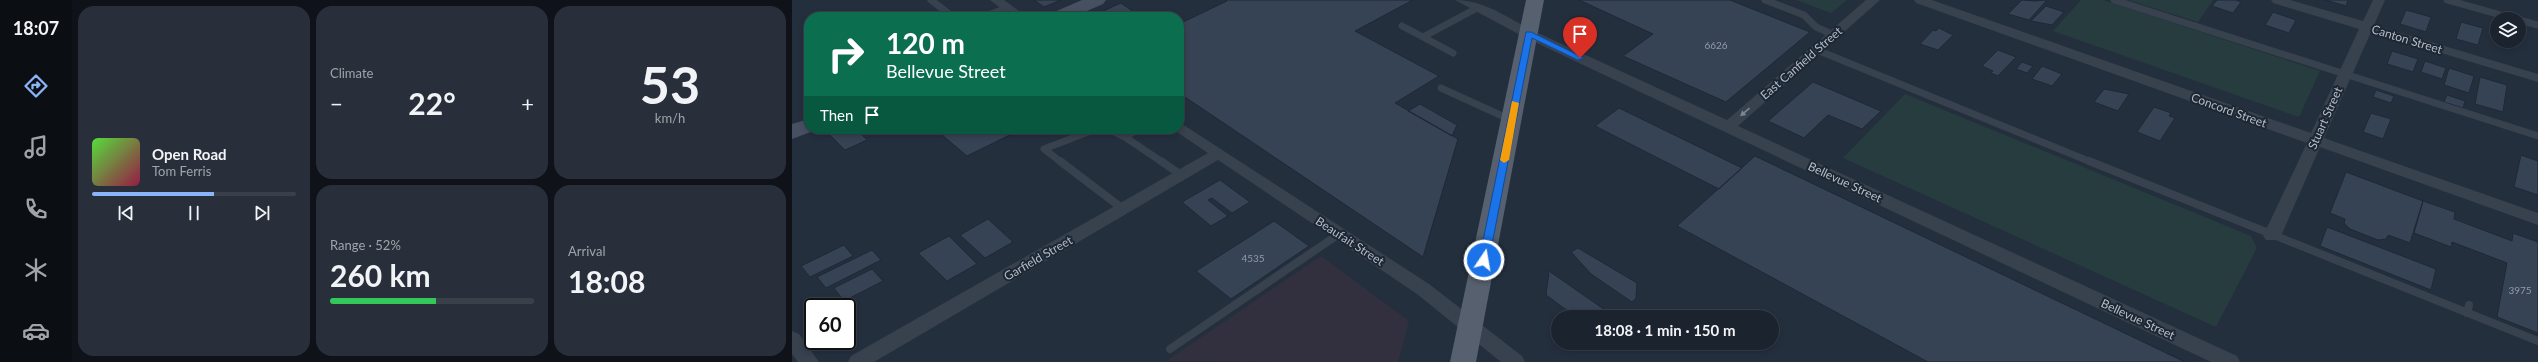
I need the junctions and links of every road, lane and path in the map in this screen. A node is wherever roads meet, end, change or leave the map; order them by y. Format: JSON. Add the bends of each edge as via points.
{"nodes":[{"id":1,"x":931,"y":0,"type":"edge"},
{"id":2,"x":996,"y":0,"type":"edge"},
{"id":3,"x":1097,"y":0,"type":"edge"},
{"id":4,"x":1461,"y":0,"type":"edge"},
{"id":5,"x":1535,"y":0,"type":"edge"},
{"id":6,"x":1765,"y":0,"type":"edge"},
{"id":7,"x":1874,"y":0,"type":"edge"},
{"id":8,"x":1920,"y":0,"type":"edge"},
{"id":9,"x":2114,"y":0,"type":"edge"},
{"id":10,"x":2277,"y":0,"type":"edge"},
{"id":11,"x":2379,"y":0,"type":"edge"},
{"id":12,"x":2447,"y":0,"type":"edge"},
{"id":13,"x":1007,"y":8,"type":"junction"},
{"id":14,"x":1477,"y":8,"type":"junction"},
{"id":15,"x":947,"y":12,"type":"edge"},
{"id":16,"x":996,"y":12,"type":"edge"},
{"id":17,"x":1013,"y":12,"type":"edge"},
{"id":18,"x":1069,"y":12,"type":"edge"},
{"id":19,"x":2491,"y":12,"type":"edge"},
{"id":20,"x":2526,"y":22,"type":"edge"},
{"id":21,"x":2538,"y":25,"type":"edge"},
{"id":22,"x":1402,"y":26,"type":"dead end"},
{"id":23,"x":2367,"y":27,"type":"junction"},
{"id":24,"x":1529,"y":34,"type":"junction"},
{"id":25,"x":1834,"y":35,"type":"junction"},
{"id":26,"x":1423,"y":37,"type":"junction"},
{"id":27,"x":1817,"y":50,"type":"junction"},
{"id":28,"x":1453,"y":53,"type":"dead end"},
{"id":29,"x":2345,"y":74,"type":"junction"},
{"id":30,"x":2538,"y":78,"type":"edge"},
{"id":31,"x":1441,"y":88,"type":"dead end"},
{"id":32,"x":1512,"y":120,"type":"junction"},
{"id":33,"x":804,"y":127,"type":"edge"},
{"id":34,"x":1728,"y":127,"type":"junction"},
{"id":35,"x":1184,"y":130,"type":"edge"},
{"id":36,"x":792,"y":132,"type":"edge"},
{"id":37,"x":1083,"y":134,"type":"edge"},
{"id":38,"x":1119,"y":134,"type":"edge"},
{"id":39,"x":1130,"y":134,"type":"edge"},
{"id":40,"x":2538,"y":136,"type":"edge"},
{"id":41,"x":1125,"y":137,"type":"junction"},
{"id":42,"x":2316,"y":140,"type":"junction"},
{"id":43,"x":1218,"y":154,"type":"junction"},
{"id":44,"x":1181,"y":175,"type":"junction"},
{"id":45,"x":1123,"y":209,"type":"junction"},
{"id":46,"x":2538,"y":219,"type":"edge"},
{"id":47,"x":1339,"y":234,"type":"junction"},
{"id":48,"x":2272,"y":236,"type":"junction"},
{"id":49,"x":1471,"y":327,"type":"junction"},
{"id":50,"x":792,"y":340,"type":"edge"},
{"id":51,"x":2538,"y":342,"type":"edge"},
{"id":52,"x":1170,"y":349,"type":"dead end"},
{"id":53,"x":809,"y":362,"type":"edge"},
{"id":54,"x":858,"y":362,"type":"edge"},
{"id":55,"x":1463,"y":362,"type":"edge"},
{"id":56,"x":1515,"y":362,"type":"edge"},
{"id":57,"x":2230,"y":362,"type":"edge"}],
"edges":[{"from":1,"to":15,"type":"lane"},
{"from":2,"to":13,"type":"street"},
{"from":3,"to":18,"type":"main road"},
{"from":4,"to":14,"type":"street","name":"Bellevue Street"},
{"from":5,"to":24,"type":"main road"},
{"from":6,"to":25,"type":"lane","via":[[1804,15],[1816,27]]},
{"from":7,"to":25,"type":"street","name":"East Canfield Street"},
{"from":8,"to":42,"type":"street","name":"Concord Street"},
{"from":9,"to":29,"type":"lane"},
{"from":10,"to":23,"type":"street","name":"Canton Street"},
{"from":11,"to":23,"type":"street","name":"Stuart Street"},
{"from":12,"to":19,"type":"lane"},
{"from":13,"to":16,"type":"lane"},
{"from":13,"to":17,"type":"street"},
{"from":14,"to":24,"type":"street","name":"Bellevue Street"},
{"from":14,"to":26,"type":"lane"},
{"from":20,"to":21,"type":"lane"},
{"from":22,"to":26,"type":"lane"},
{"from":23,"to":29,"type":"street","name":"Stuart Street"},
{"from":23,"to":30,"type":"street","name":"Canton Street"},
{"from":24,"to":32,"type":"main road"},
{"from":24,"to":34,"type":"street","name":"Bellevue Street"},
{"from":25,"to":27,"type":"street","name":"East Canfield Street"},
{"from":26,"to":28,"type":"lane"},
{"from":27,"to":34,"type":"street","name":"East Canfield Street","one_way":true},
{"from":27,"to":48,"type":"lane"},
{"from":29,"to":40,"type":"lane"},
{"from":29,"to":42,"type":"street","name":"Stuart Street"},
{"from":31,"to":32,"type":"lane"},
{"from":32,"to":49,"type":"main road"},
{"from":33,"to":36,"type":"main road"},
{"from":34,"to":57,"type":"street","name":"Bellevue Street"},
{"from":35,"to":43,"type":"street","name":"Beaufait Street"},
{"from":37,"to":45,"type":"lane","via":[[1044,149]]},
{"from":38,"to":41,"type":"lane"},
{"from":39,"to":41,"type":"lane"},
{"from":41,"to":44,"type":"lane"},
{"from":42,"to":46,"type":"street","name":"Concord Street"},
{"from":42,"to":48,"type":"street","name":"Stuart Street"},
{"from":43,"to":44,"type":"street","name":"Garfield Street"},
{"from":43,"to":47,"type":"street","name":"Beaufait Street"},
{"from":44,"to":45,"type":"street","name":"Garfield Street"},
{"from":45,"to":54,"type":"street","name":"Garfield Street"},
{"from":47,"to":49,"type":"street","name":"Beaufait Street","via":[[1423,289]]},
{"from":47,"to":52,"type":"lane"},
{"from":48,"to":51,"type":"lane","via":[[2468,309]]},
{"from":49,"to":55,"type":"main road"},
{"from":49,"to":56,"type":"street","name":"Beaufait Street"},
{"from":50,"to":53,"type":"street"}]}
